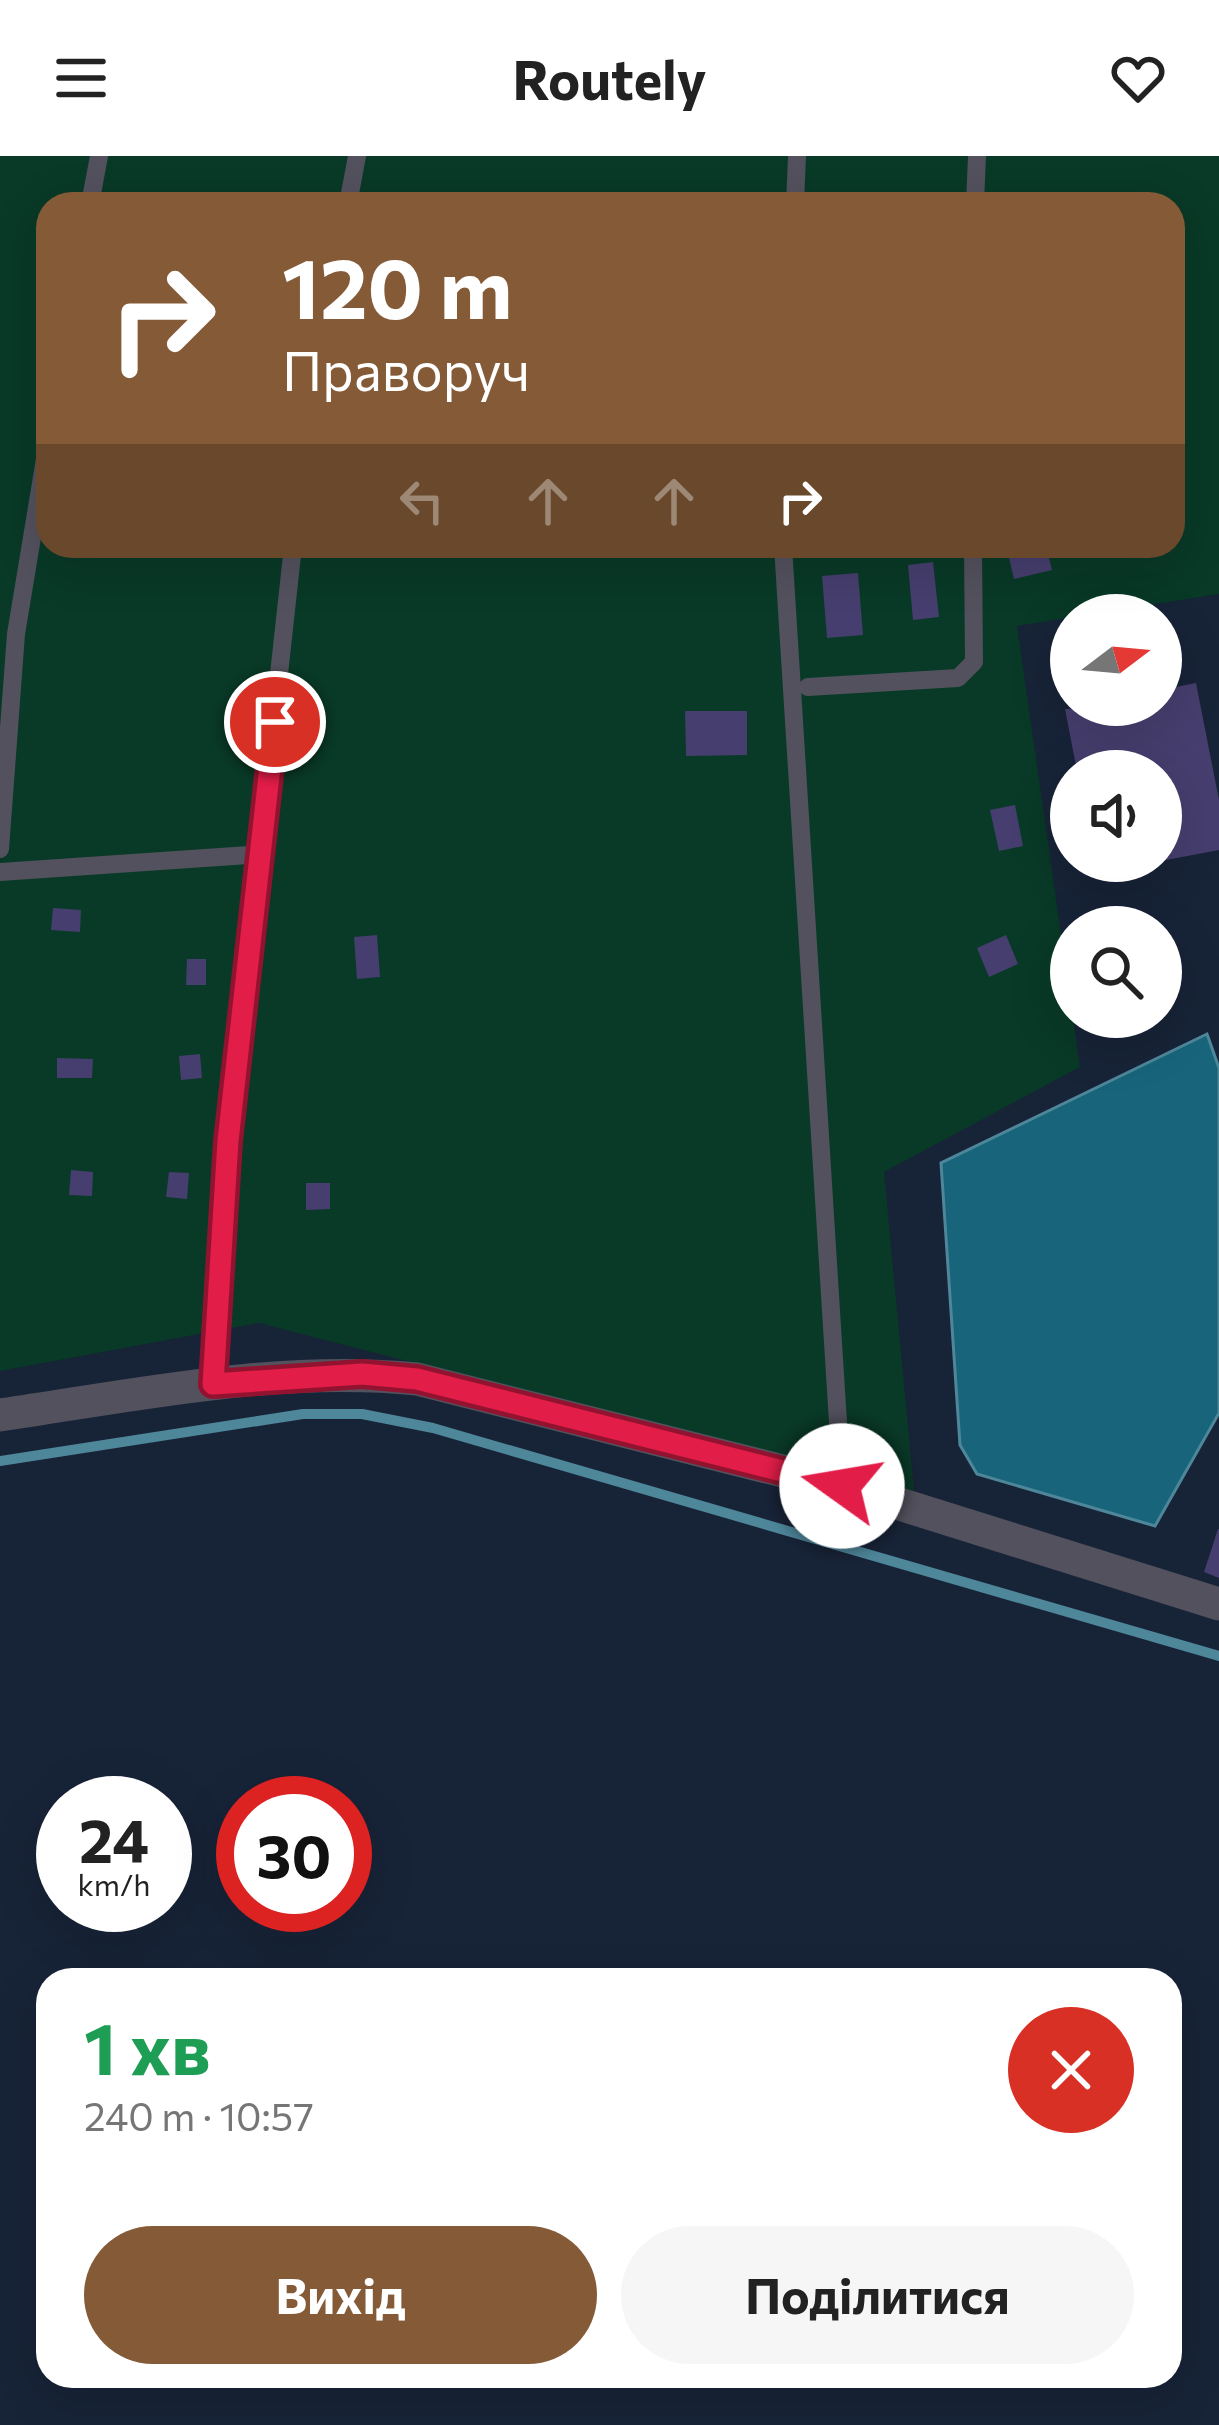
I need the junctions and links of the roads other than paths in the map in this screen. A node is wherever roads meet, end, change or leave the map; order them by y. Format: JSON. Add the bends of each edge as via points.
{"nodes":[{"id":1,"x":99,"y":156,"type":"edge"},
{"id":2,"x":357,"y":156,"type":"edge"},
{"id":3,"x":797,"y":156,"type":"edge"},
{"id":4,"x":977,"y":156,"type":"edge"},
{"id":5,"x":92,"y":192,"type":"edge"},
{"id":6,"x":350,"y":192,"type":"edge"},
{"id":7,"x":796,"y":192,"type":"edge"},
{"id":8,"x":976,"y":192,"type":"edge"},
{"id":9,"x":36,"y":513,"type":"edge"},
{"id":10,"x":291,"y":558,"type":"edge"},
{"id":11,"x":784,"y":558,"type":"edge"},
{"id":12,"x":973,"y":558,"type":"edge"},
{"id":13,"x":808,"y":687,"type":"dead end"},
{"id":14,"x":0,"y":849,"type":"edge"},
{"id":15,"x":262,"y":854,"type":"junction"},
{"id":16,"x":0,"y":872,"type":"edge"},
{"id":17,"x":213,"y":1384,"type":"junction"},
{"id":18,"x":0,"y":1415,"type":"edge"},
{"id":19,"x":842,"y":1486,"type":"junction"},
{"id":20,"x":1219,"y":1604,"type":"edge"}],
"edges":[{"from":1,"to":5,"type":"lane"},
{"from":2,"to":6,"type":"lane"},
{"from":3,"to":7,"type":"lane"},
{"from":4,"to":8,"type":"lane"},
{"from":9,"to":14,"type":"lane","via":[[16,634]]},
{"from":10,"to":15,"type":"lane"},
{"from":11,"to":19,"type":"lane"},
{"from":12,"to":13,"type":"lane","via":[[974,662],[958,678]]},
{"from":15,"to":16,"type":"lane"},
{"from":15,"to":17,"type":"lane","via":[[228,1141]]},
{"from":17,"to":18,"type":"street"},
{"from":17,"to":19,"type":"street","via":[[362,1374],[417,1379]]},
{"from":19,"to":20,"type":"street"}]}
